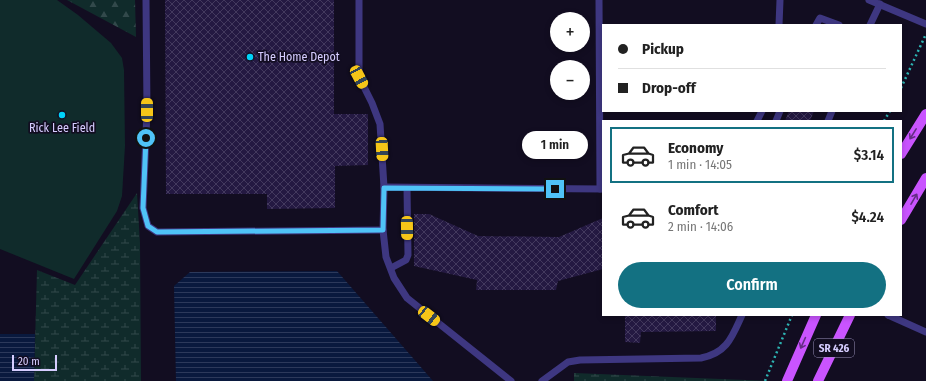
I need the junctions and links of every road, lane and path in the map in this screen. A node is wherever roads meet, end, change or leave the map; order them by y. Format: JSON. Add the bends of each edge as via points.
{"nodes":[{"id":1,"x":146,"y":0,"type":"edge"},
{"id":2,"x":359,"y":0,"type":"edge"},
{"id":3,"x":600,"y":0,"type":"edge"},
{"id":4,"x":780,"y":0,"type":"edge"},
{"id":5,"x":870,"y":0,"type":"edge"},
{"id":6,"x":880,"y":4,"type":"junction"},
{"id":7,"x":779,"y":24,"type":"edge"},
{"id":8,"x":817,"y":24,"type":"edge"},
{"id":9,"x":836,"y":24,"type":"edge"},
{"id":10,"x":870,"y":24,"type":"edge"},
{"id":11,"x":926,"y":24,"type":"edge"},
{"id":12,"x":924,"y":37,"type":"dead end"},
{"id":13,"x":902,"y":86,"type":"edge"},
{"id":14,"x":926,"y":114,"type":"edge"},
{"id":15,"x":902,"y":152,"type":"edge"},
{"id":16,"x":926,"y":178,"type":"edge"},
{"id":17,"x":384,"y":188,"type":"junction"},
{"id":18,"x":407,"y":188,"type":"junction"},
{"id":19,"x":601,"y":189,"type":"edge"},
{"id":20,"x":902,"y":218,"type":"edge"},
{"id":21,"x":383,"y":230,"type":"junction"},
{"id":22,"x":391,"y":268,"type":"junction"},
{"id":23,"x":742,"y":316,"type":"edge"},
{"id":24,"x":792,"y":316,"type":"edge"},
{"id":25,"x":816,"y":316,"type":"edge"},
{"id":26,"x":850,"y":316,"type":"edge"},
{"id":27,"x":890,"y":316,"type":"edge"},
{"id":28,"x":926,"y":332,"type":"edge"},
{"id":29,"x":511,"y":381,"type":"edge"},
{"id":30,"x":542,"y":381,"type":"edge"},
{"id":31,"x":765,"y":381,"type":"edge"},
{"id":32,"x":786,"y":381,"type":"edge"},
{"id":33,"x":818,"y":381,"type":"edge"}],
"edges":[{"from":1,"to":21,"type":"lane","via":[[147,110],[143,208],[148,226],[157,232]]},
{"from":2,"to":17,"type":"lane","via":[[359,77],[380,124]]},
{"from":3,"to":19,"type":"lane"},
{"from":4,"to":7,"type":"lane"},
{"from":5,"to":6,"type":"lane"},
{"from":6,"to":10,"type":"lane"},
{"from":6,"to":11,"type":"lane"},
{"from":8,"to":9,"type":"lane","via":[[820,18]]},
{"from":12,"to":13,"type":"path"},
{"from":14,"to":15,"type":"main road","one_way":true},
{"from":20,"to":16,"type":"main road","one_way":true},
{"from":17,"to":18,"type":"lane"},
{"from":17,"to":21,"type":"lane"},
{"from":18,"to":19,"type":"lane"},
{"from":18,"to":22,"type":"lane","via":[[408,255],[406,260]]},
{"from":21,"to":22,"type":"lane","via":[[386,257]]},
{"from":22,"to":29,"type":"lane","via":[[394,278],[407,298]]},
{"from":23,"to":30,"type":"lane","via":[[728,344],[713,356],[580,360],[568,362]]},
{"from":24,"to":31,"type":"path"},
{"from":25,"to":32,"type":"main road","number":"SR 426","one_way":true},
{"from":26,"to":33,"type":"main road","number":"SR 426"},
{"from":27,"to":28,"type":"lane"}]}
